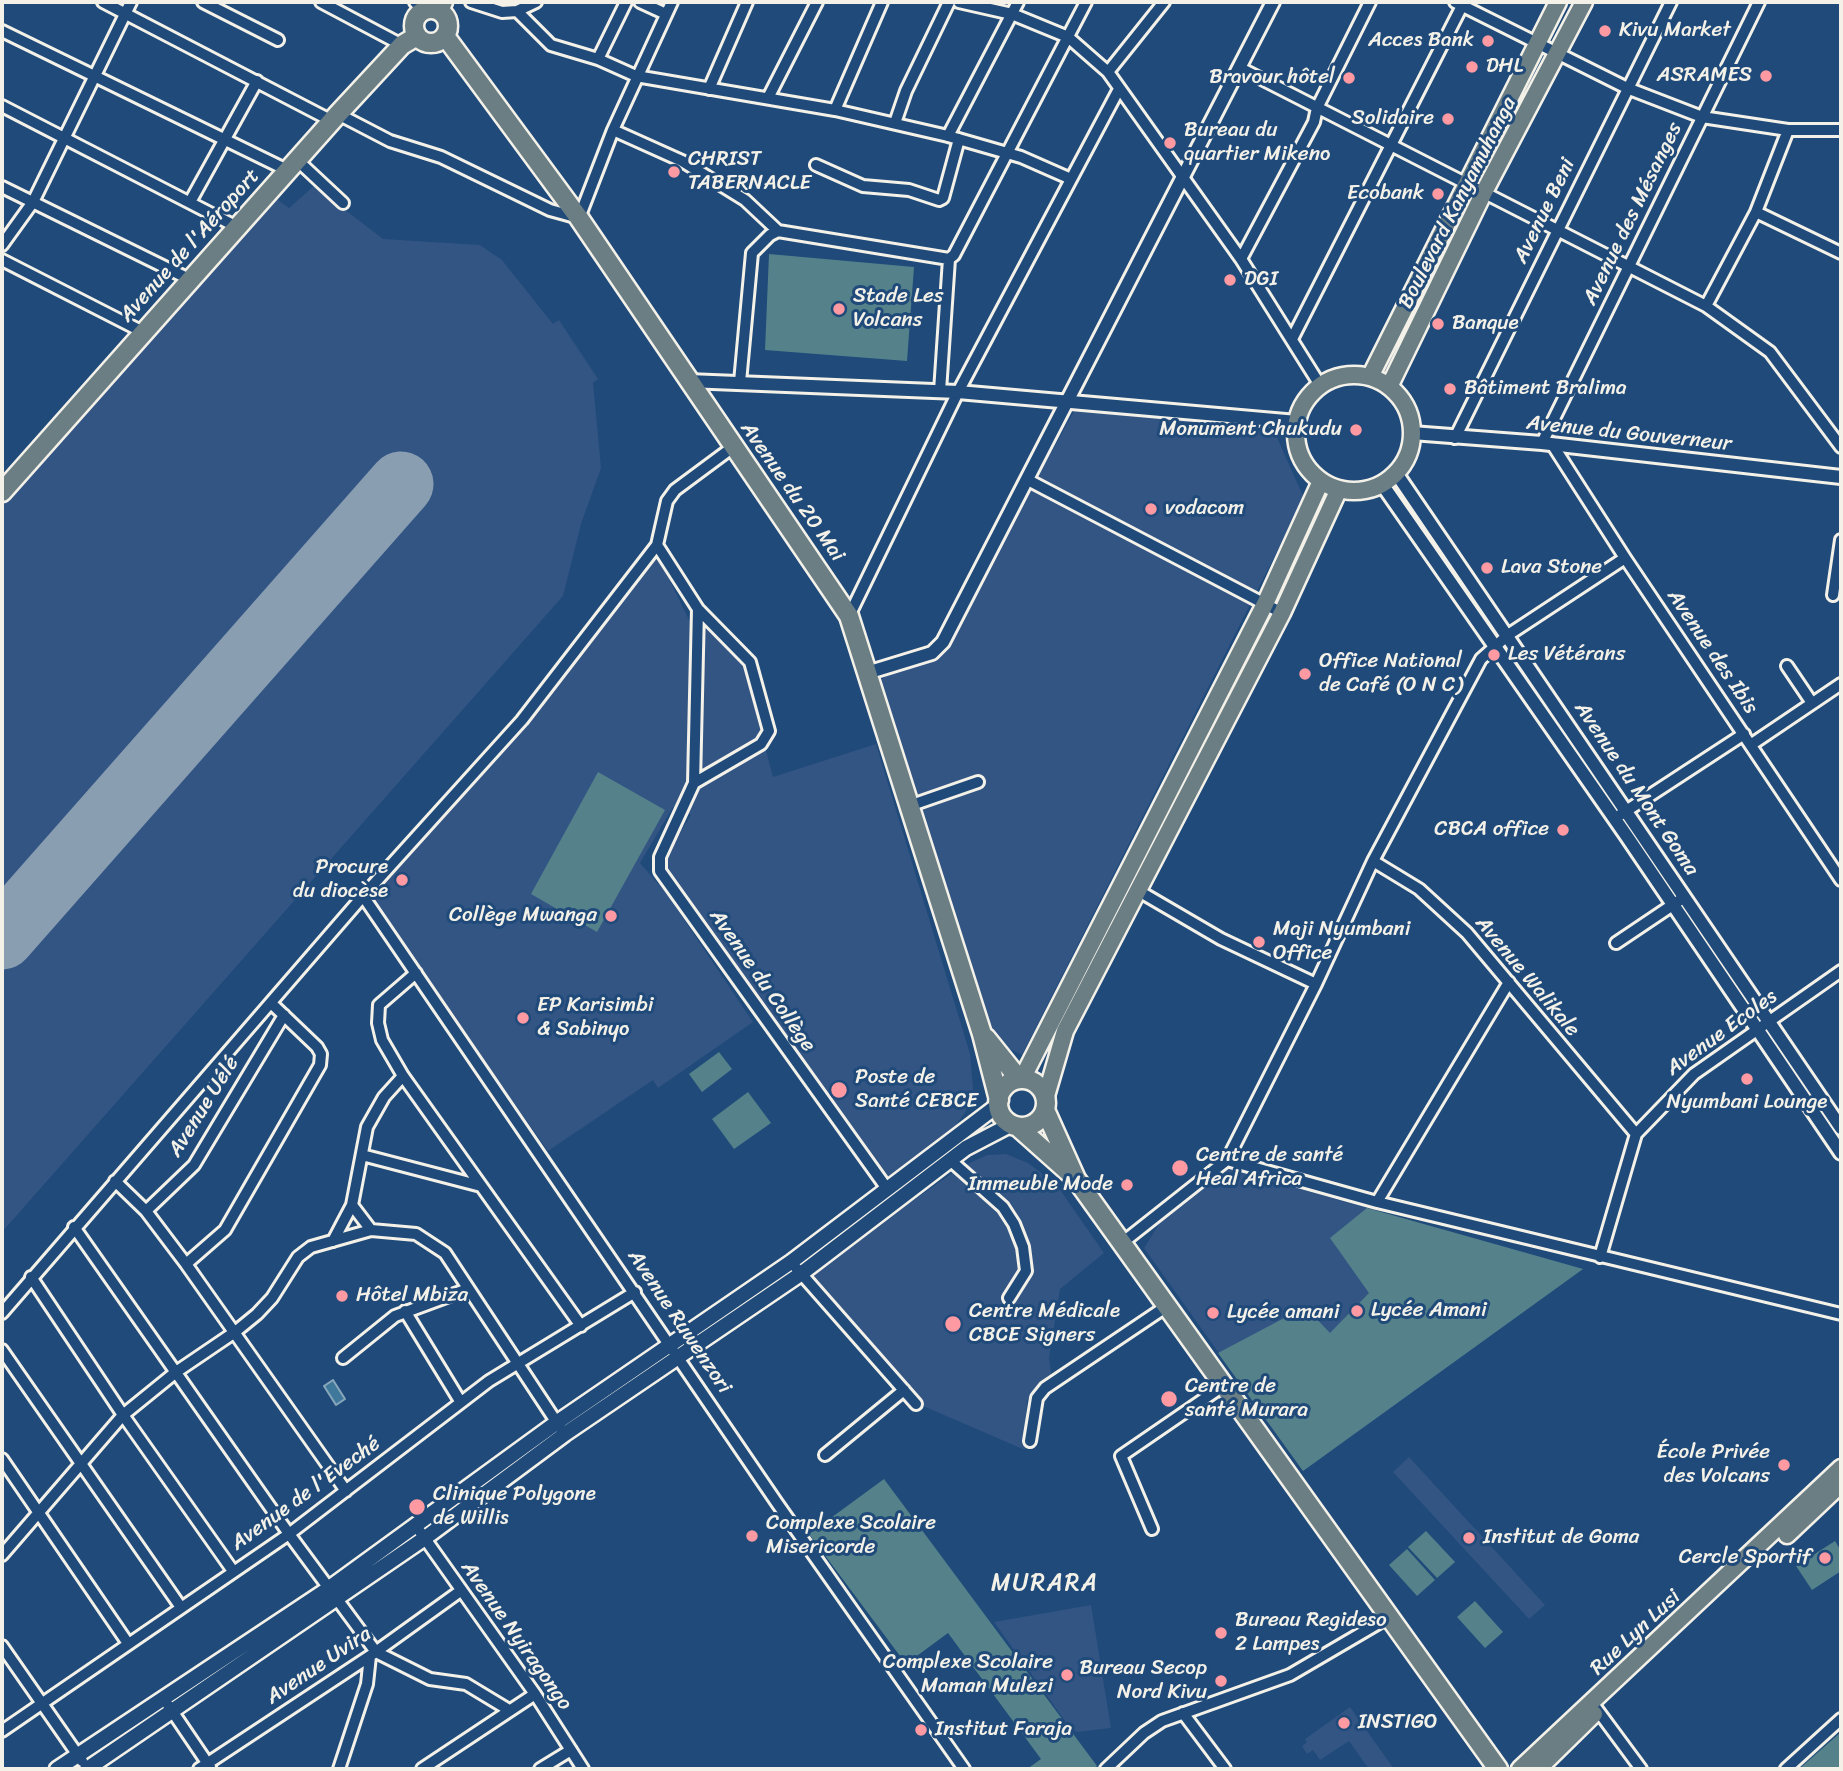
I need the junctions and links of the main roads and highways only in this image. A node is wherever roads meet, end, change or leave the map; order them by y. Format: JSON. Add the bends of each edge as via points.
{"nodes":[{"id":1,"x":1558,"y":2,"type":"edge"},
{"id":2,"x":1584,"y":2,"type":"edge"},
{"id":3,"x":430,"y":6,"type":"edge"},
{"id":4,"x":445,"y":36,"type":"junction"},
{"id":5,"x":409,"y":40,"type":"junction"},
{"id":6,"x":1370,"y":377,"type":"junction"},
{"id":7,"x":1389,"y":387,"type":"junction"},
{"id":8,"x":1321,"y":481,"type":"junction"},
{"id":9,"x":1339,"y":489,"type":"junction"},
{"id":10,"x":2,"y":492,"type":"edge"},
{"id":11,"x":982,"y":1034,"type":"junction"},
{"id":12,"x":1021,"y":1079,"type":"junction"},
{"id":13,"x":998,"y":1102,"type":"junction"},
{"id":14,"x":1046,"y":1103,"type":"junction"},
{"id":15,"x":1015,"y":1125,"type":"junction"},
{"id":16,"x":1076,"y":1179,"type":"junction"},
{"id":17,"x":796,"y":1267,"type":"junction"},
{"id":18,"x":1841,"y":1468,"type":"edge"},
{"id":19,"x":1841,"y":1484,"type":"edge"},
{"id":20,"x":168,"y":1704,"type":"junction"},
{"id":21,"x":1595,"y":1707,"type":"junction"},
{"id":22,"x":57,"y":1769,"type":"edge"},
{"id":23,"x":88,"y":1769,"type":"edge"},
{"id":24,"x":1498,"y":1769,"type":"edge"},
{"id":25,"x":1520,"y":1769,"type":"edge"},
{"id":26,"x":1538,"y":1769,"type":"edge"}],
"edges":[{"from":1,"to":6,"type":"main road","name":"Boulevard Kanyamuhanga"},
{"from":2,"to":7,"type":"main road","name":"Boulevard Kanyamuhanga"},
{"from":3,"to":4,"type":"highway","via":[[449,25]]},
{"from":3,"to":5,"type":"highway","via":[[415,19]]},
{"from":4,"to":5,"type":"highway","via":[[433,43]]},
{"from":4,"to":11,"type":"highway","name":"Avenue du 20 Mai","via":[[579,218],[849,616]]},
{"from":5,"to":10,"type":"highway","name":"Avenue de l'Aéroport"},
{"from":6,"to":7,"type":"main road"},
{"from":6,"to":8,"type":"main road","via":[[1336,377],[1320,385],[1301,408],[1297,422],[1300,455]]},
{"from":7,"to":9,"type":"main road","via":[[1409,416],[1410,447],[1396,473],[1382,484],[1354,491]]},
{"from":8,"to":9,"type":"main road"},
{"from":8,"to":12,"type":"main road","via":[[1265,604]]},
{"from":9,"to":14,"type":"main road","via":[[1282,613],[1065,1031]]},
{"from":11,"to":12,"type":"highway"},
{"from":11,"to":13,"type":"highway","name":"Avenue du 20 Mai"},
{"from":12,"to":13,"type":"highway","via":[[1007,1084]]},
{"from":12,"to":14,"type":"highway","via":[[1037,1083]]},
{"from":13,"to":15,"type":"highway","via":[[1003,1116]]},
{"from":13,"to":17,"type":"main road"},
{"from":14,"to":15,"type":"highway","via":[[1038,1122]]},
{"from":14,"to":16,"type":"highway"},
{"from":15,"to":16,"type":"highway"},
{"from":15,"to":17,"type":"main road","via":[[950,1160]]},
{"from":16,"to":24,"type":"highway"},
{"from":17,"to":20,"type":"main road"},
{"from":18,"to":21,"type":"main road","name":"Rue Lyn Lusi"},
{"from":19,"to":21,"type":"main road","name":"Rue Lyn Lusi"},
{"from":20,"to":22,"type":"main road"},
{"from":20,"to":23,"type":"main road"},
{"from":21,"to":25,"type":"main road","name":"Rue Lyn Lusi"},
{"from":21,"to":26,"type":"main road","name":"Rue Lyn Lusi"}]}
